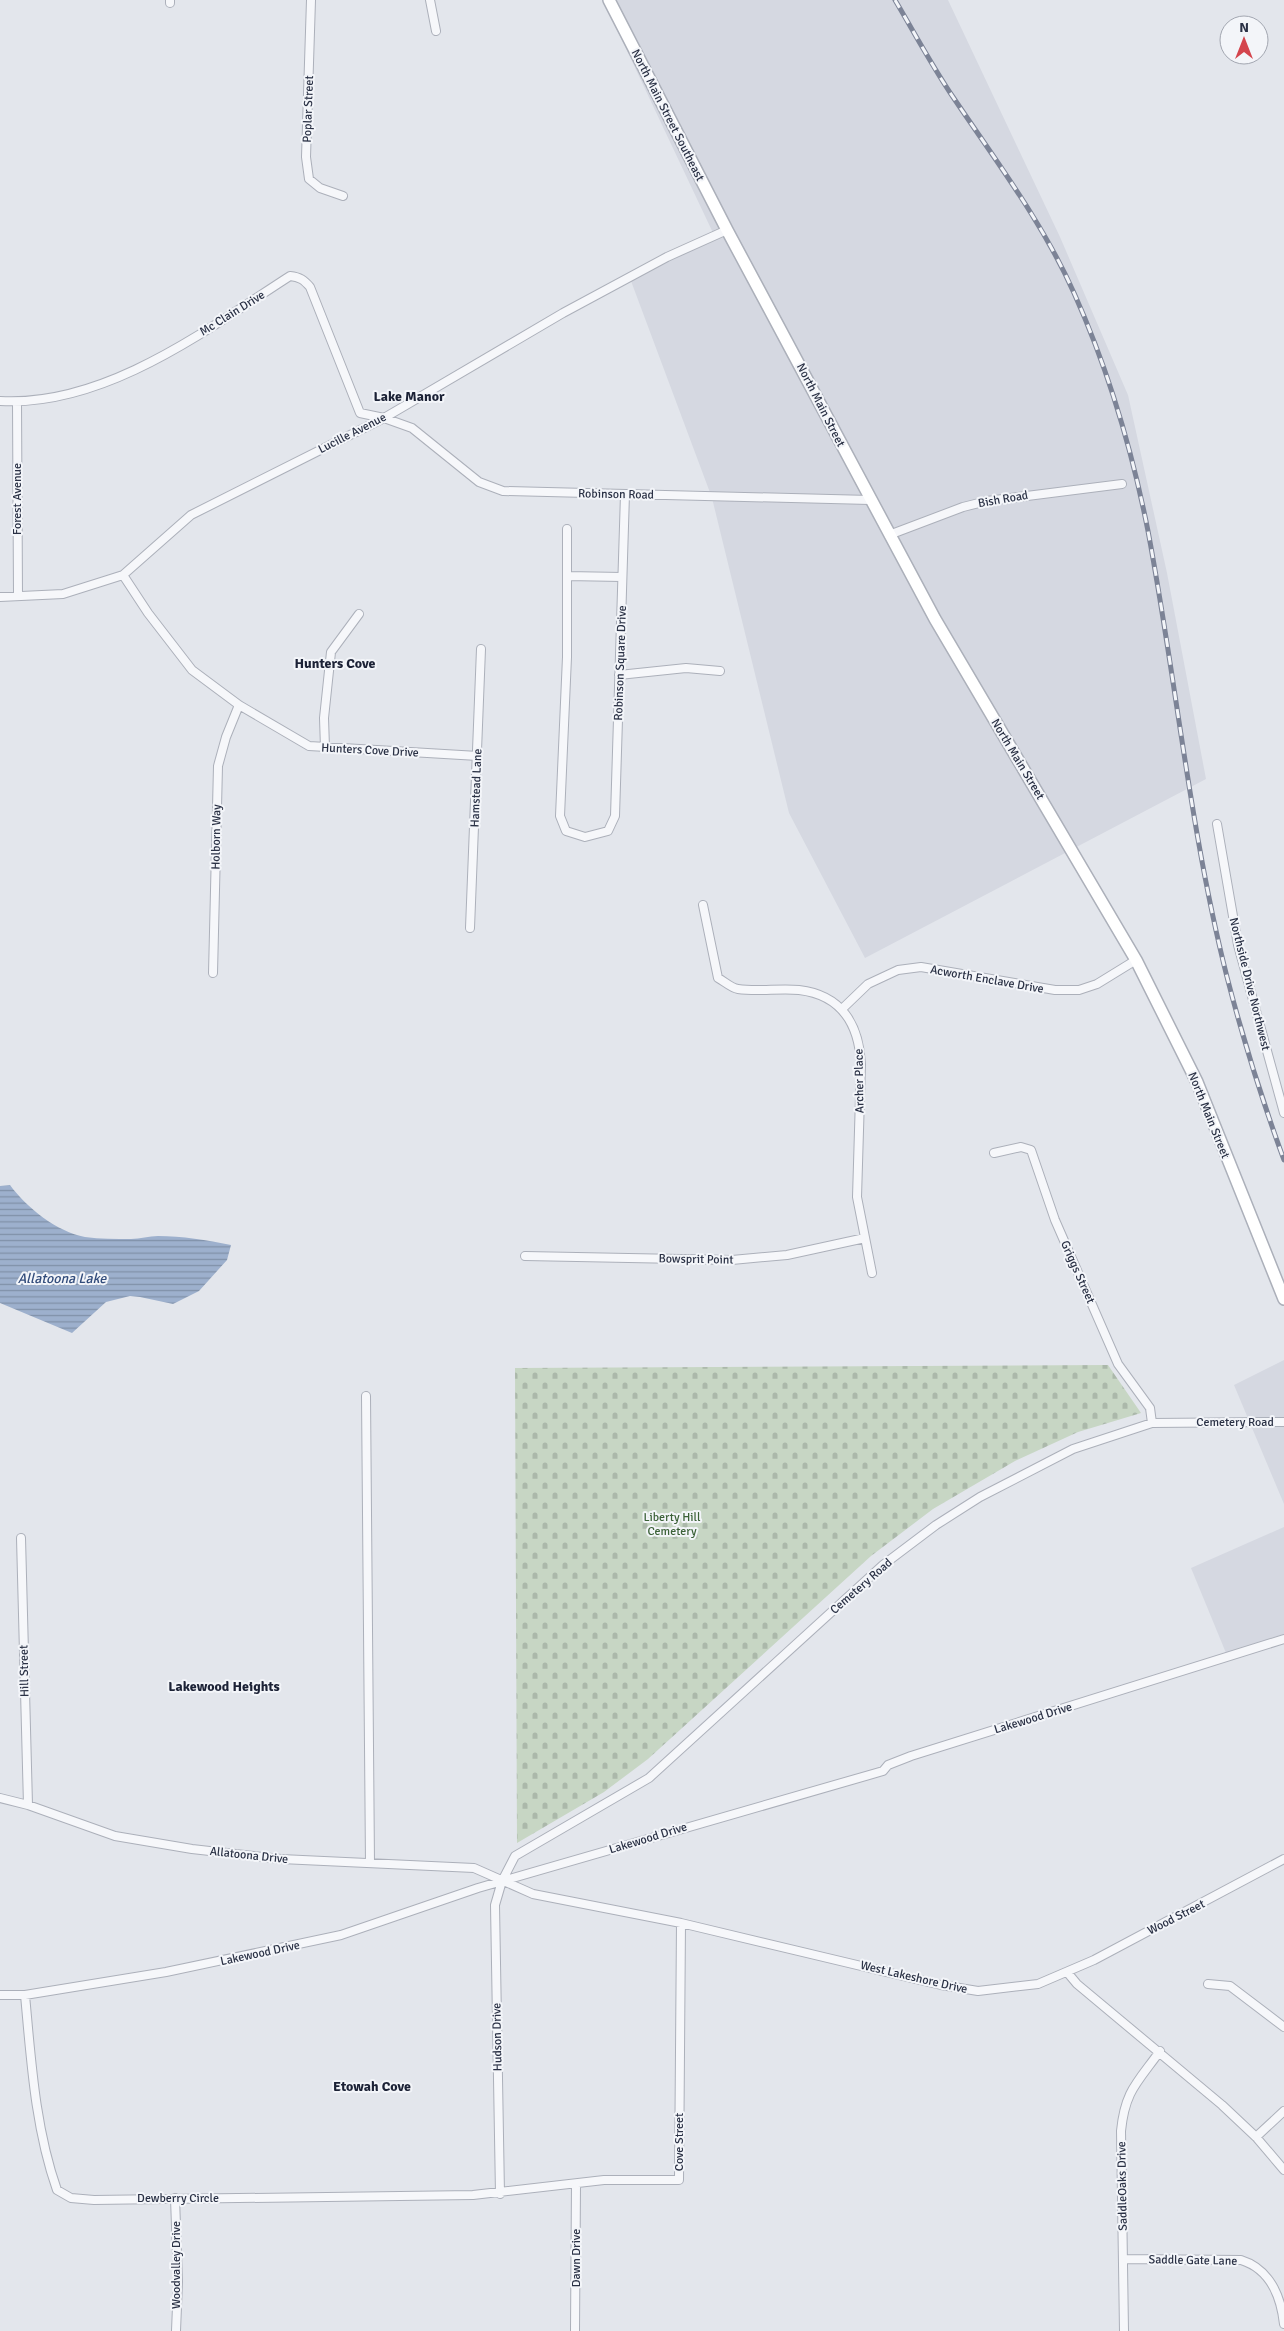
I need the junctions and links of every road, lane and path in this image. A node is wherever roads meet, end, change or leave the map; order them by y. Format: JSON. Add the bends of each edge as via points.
{"nodes":[{"id":1,"x":311,"y":0,"type":"edge"},
{"id":2,"x":430,"y":0,"type":"edge"},
{"id":3,"x":609,"y":0,"type":"edge"},
{"id":4,"x":436,"y":31,"type":"dead end"},
{"id":5,"x":343,"y":196,"type":"dead end"},
{"id":6,"x":727,"y":230,"type":"junction"},
{"id":7,"x":0,"y":402,"type":"edge"},
{"id":8,"x":17,"y":402,"type":"junction"},
{"id":9,"x":384,"y":418,"type":"junction"},
{"id":10,"x":1122,"y":484,"type":"dead end"},
{"id":11,"x":625,"y":494,"type":"junction"},
{"id":12,"x":870,"y":500,"type":"junction"},
{"id":13,"x":567,"y":529,"type":"dead end"},
{"id":14,"x":889,"y":535,"type":"junction"},
{"id":15,"x":123,"y":575,"type":"junction"},
{"id":16,"x":567,"y":576,"type":"junction"},
{"id":17,"x":622,"y":577,"type":"junction"},
{"id":18,"x":18,"y":595,"type":"junction"},
{"id":19,"x":0,"y":597,"type":"edge"},
{"id":20,"x":359,"y":614,"type":"dead end"},
{"id":21,"x":481,"y":649,"type":"dead end"},
{"id":22,"x":720,"y":671,"type":"dead end"},
{"id":23,"x":619,"y":675,"type":"junction"},
{"id":24,"x":239,"y":705,"type":"junction"},
{"id":25,"x":325,"y":748,"type":"junction"},
{"id":26,"x":478,"y":756,"type":"junction"},
{"id":27,"x":1217,"y":824,"type":"dead end"},
{"id":28,"x":703,"y":905,"type":"dead end"},
{"id":29,"x":470,"y":928,"type":"dead end"},
{"id":30,"x":1136,"y":960,"type":"junction"},
{"id":31,"x":213,"y":973,"type":"dead end"},
{"id":32,"x":843,"y":1008,"type":"junction"},
{"id":33,"x":1284,"y":1110,"type":"edge"},
{"id":34,"x":994,"y":1153,"type":"dead end"},
{"id":35,"x":865,"y":1238,"type":"junction"},
{"id":36,"x":524,"y":1256,"type":"dead end"},
{"id":37,"x":872,"y":1272,"type":"dead end"},
{"id":38,"x":1284,"y":1298,"type":"edge"},
{"id":39,"x":366,"y":1396,"type":"dead end"},
{"id":40,"x":1284,"y":1422,"type":"edge"},
{"id":41,"x":1152,"y":1423,"type":"junction"},
{"id":42,"x":21,"y":1538,"type":"dead end"},
{"id":43,"x":1284,"y":1639,"type":"edge"},
{"id":44,"x":0,"y":1798,"type":"edge"},
{"id":45,"x":28,"y":1805,"type":"junction"},
{"id":46,"x":1284,"y":1859,"type":"edge"},
{"id":47,"x":370,"y":1864,"type":"junction"},
{"id":48,"x":502,"y":1881,"type":"junction"},
{"id":49,"x":681,"y":1923,"type":"junction"},
{"id":50,"x":1067,"y":1972,"type":"junction"},
{"id":51,"x":1208,"y":1984,"type":"dead end"},
{"id":52,"x":0,"y":1995,"type":"edge"},
{"id":53,"x":25,"y":1995,"type":"junction"},
{"id":54,"x":1284,"y":2027,"type":"edge"},
{"id":55,"x":1160,"y":2051,"type":"junction"},
{"id":56,"x":1284,"y":2110,"type":"edge"},
{"id":57,"x":1256,"y":2137,"type":"junction"},
{"id":58,"x":1284,"y":2170,"type":"edge"},
{"id":59,"x":576,"y":2184,"type":"junction"},
{"id":60,"x":500,"y":2194,"type":"junction"},
{"id":61,"x":175,"y":2198,"type":"junction"},
{"id":62,"x":1123,"y":2259,"type":"junction"},
{"id":63,"x":1284,"y":2324,"type":"edge"},
{"id":64,"x":176,"y":2331,"type":"edge"},
{"id":65,"x":575,"y":2331,"type":"edge"},
{"id":66,"x":1124,"y":2331,"type":"edge"}],
"edges":[{"from":1,"to":5,"type":"street","name":"Poplar Street","via":[[306,157],[309,179],[320,188]]},
{"from":2,"to":4,"type":"street"},
{"from":3,"to":6,"type":"main road","name":"North Main Street Southeast"},
{"from":6,"to":9,"type":"street","name":"Lucille Avenue","via":[[668,257],[563,313]]},
{"from":6,"to":12,"type":"main road","name":"North Main Street"},
{"from":7,"to":8,"type":"street","name":"Mc Clain Drive"},
{"from":8,"to":9,"type":"street","name":"Mc Clain Drive","via":[[62,396],[114,379],[165,354],[290,276],[303,278],[310,287],[360,413]]},
{"from":8,"to":18,"type":"street","name":"Forest Avenue"},
{"from":9,"to":11,"type":"street","name":"Robinson Road","via":[[412,428],[480,482],[503,491]]},
{"from":9,"to":15,"type":"street","name":"Lucille Avenue","via":[[191,515]]},
{"from":10,"to":14,"type":"street","name":"Bish Road","via":[[963,507]]},
{"from":11,"to":12,"type":"street","name":"Robinson Road"},
{"from":11,"to":17,"type":"street","name":"Robinson Square Drive"},
{"from":12,"to":14,"type":"main road","name":"North Main Street"},
{"from":13,"to":16,"type":"street"},
{"from":14,"to":30,"type":"main road","name":"North Main Street"},
{"from":15,"to":18,"type":"street","name":"Lucille Avenue","via":[[63,594]]},
{"from":15,"to":24,"type":"street","name":"Hunters Cove Drive","via":[[192,670]]},
{"from":16,"to":17,"type":"street"},
{"from":16,"to":23,"type":"street","name":"Robinson Square Drive","via":[[560,816],[566,831],[585,837],[608,831],[615,816]]},
{"from":17,"to":23,"type":"street","name":"Robinson Square Drive"},
{"from":18,"to":19,"type":"street","name":"Lucille Avenue"},
{"from":20,"to":25,"type":"street","via":[[331,652],[324,718]]},
{"from":21,"to":26,"type":"street","name":"Hamstead Lane"},
{"from":22,"to":23,"type":"street","via":[[686,668]]},
{"from":24,"to":25,"type":"street","name":"Hunters Cove Drive","via":[[309,746]]},
{"from":24,"to":31,"type":"street","name":"Holborn Way","via":[[218,766]]},
{"from":25,"to":26,"type":"street","name":"Hunters Cove Drive"},
{"from":26,"to":29,"type":"street","name":"Hamstead Lane"},
{"from":27,"to":33,"type":"street","name":"Northside Drive Northwest","via":[[1238,945]]},
{"from":28,"to":32,"type":"street","via":[[718,978],[736,989],[801,990]]},
{"from":30,"to":32,"type":"street","name":"Acworth Enclave Drive","via":[[1097,984],[1079,990],[1055,990],[921,967],[898,970],[868,984]]},
{"from":30,"to":38,"type":"main road","name":"North Main Street","via":[[1197,1082]]},
{"from":32,"to":35,"type":"street","name":"Archer Place","via":[[860,1048],[857,1197]]},
{"from":34,"to":41,"type":"street","name":"Griggs Street","via":[[1021,1147],[1031,1150],[1055,1220],[1118,1364],[1150,1408]]},
{"from":35,"to":36,"type":"street","name":"Bowsprit Point","via":[[787,1255],[732,1260]]},
{"from":35,"to":37,"type":"street","name":"Archer Place"},
{"from":39,"to":47,"type":"street"},
{"from":40,"to":41,"type":"street","name":"Cemetery Road"},
{"from":41,"to":48,"type":"street","name":"Cemetery Road","via":[[1073,1449],[980,1497],[936,1525],[833,1609],[649,1778],[516,1856]]},
{"from":42,"to":45,"type":"street","name":"Hill Street"},
{"from":43,"to":48,"type":"street","name":"Lakewood Drive","via":[[911,1756],[888,1765],[883,1771],[829,1788]]},
{"from":44,"to":45,"type":"street","name":"Allatoona Drive"},
{"from":45,"to":47,"type":"street","name":"Allatoona Drive","via":[[115,1836],[281,1859]]},
{"from":46,"to":50,"type":"street","name":"Wood Street"},
{"from":47,"to":48,"type":"street","name":"Allatoona Drive","via":[[474,1868]]},
{"from":48,"to":49,"type":"street","name":"West Lakeshore Drive","via":[[533,1894]]},
{"from":48,"to":53,"type":"street","name":"Lakewood Drive","via":[[341,1935],[166,1972]]},
{"from":48,"to":60,"type":"street","name":"Hudson Drive","via":[[495,1905]]},
{"from":49,"to":50,"type":"street","name":"West Lakeshore Drive","via":[[978,1991],[1038,1984]]},
{"from":49,"to":59,"type":"street","name":"Cove Street","via":[[679,2180],[604,2180]]},
{"from":50,"to":55,"type":"street","via":[[1077,1984]]},
{"from":51,"to":54,"type":"street","via":[[1230,1986]]},
{"from":52,"to":53,"type":"street","name":"Lakewood Drive"},
{"from":53,"to":61,"type":"street","name":"Dewberry Circle","via":[[41,2124],[48,2165],[57,2190],[71,2198],[94,2200]]},
{"from":55,"to":57,"type":"street"},
{"from":55,"to":62,"type":"street","name":"SaddleOaks Drive","via":[[1129,2093],[1124,2107],[1121,2131]]},
{"from":56,"to":57,"type":"street"},
{"from":57,"to":58,"type":"street"},
{"from":59,"to":60,"type":"street","name":"Cove Street"},
{"from":59,"to":65,"type":"street","name":"Dawn Drive"},
{"from":60,"to":61,"type":"street","name":"Dewberry Circle"},
{"from":61,"to":64,"type":"street","name":"Woodvalley Drive"},
{"from":62,"to":63,"type":"street","name":"Saddle Gate Lane","via":[[1241,2260],[1251,2263],[1277,2291]]},
{"from":62,"to":66,"type":"street","name":"SaddleOaks Drive"}]}
